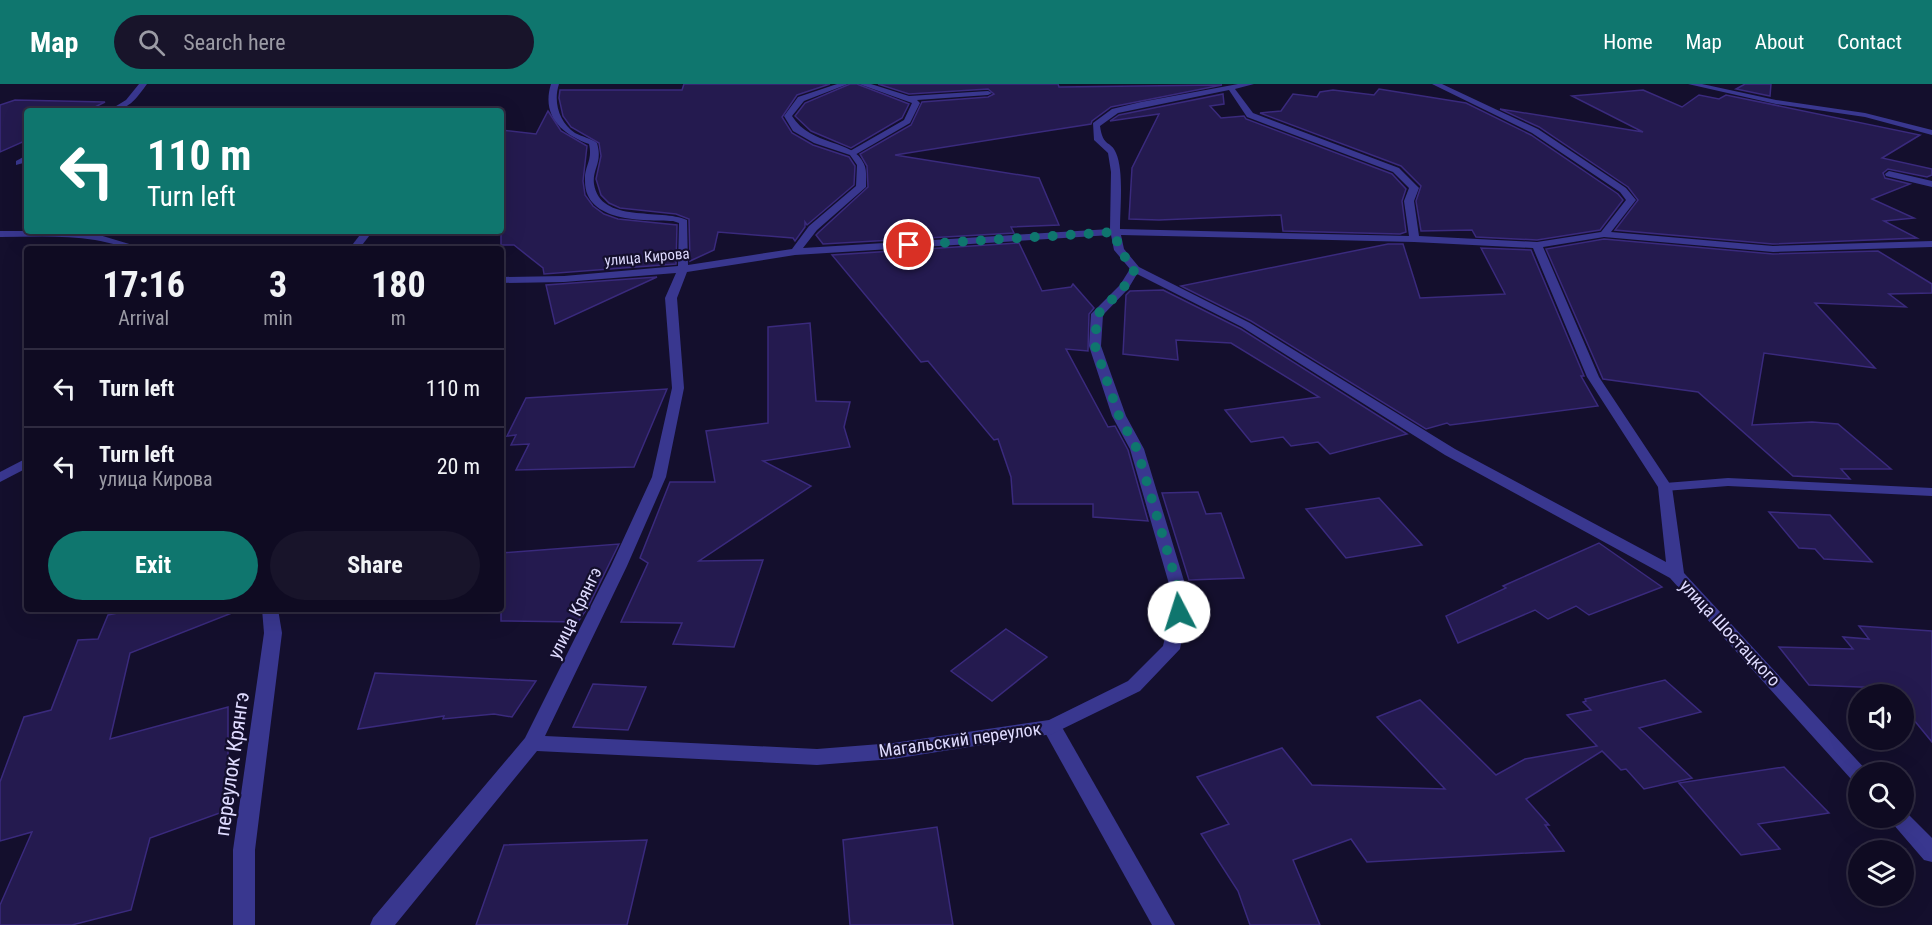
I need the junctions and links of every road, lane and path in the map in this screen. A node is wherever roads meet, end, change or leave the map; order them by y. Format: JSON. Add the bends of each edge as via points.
{"nodes":[{"id":1,"x":143,"y":84,"type":"edge"},
{"id":2,"x":555,"y":84,"type":"edge"},
{"id":3,"x":844,"y":84,"type":"edge"},
{"id":4,"x":863,"y":84,"type":"edge"},
{"id":5,"x":1250,"y":84,"type":"edge"},
{"id":6,"x":1436,"y":84,"type":"edge"},
{"id":7,"x":1692,"y":84,"type":"edge"},
{"id":8,"x":1230,"y":87,"type":"junction"},
{"id":9,"x":988,"y":93,"type":"dead end"},
{"id":10,"x":908,"y":98,"type":"junction"},
{"id":11,"x":118,"y":108,"type":"edge"},
{"id":12,"x":1932,"y":133,"type":"edge"},
{"id":13,"x":853,"y":153,"type":"junction"},
{"id":14,"x":1889,"y":174,"type":"dead end"},
{"id":15,"x":1932,"y":184,"type":"edge"},
{"id":16,"x":1115,"y":232,"type":"junction"},
{"id":17,"x":0,"y":234,"type":"edge"},
{"id":18,"x":24,"y":234,"type":"edge"},
{"id":19,"x":24,"y":234,"type":"edge"},
{"id":20,"x":63,"y":234,"type":"edge"},
{"id":21,"x":63,"y":234,"type":"edge"},
{"id":22,"x":366,"y":234,"type":"edge"},
{"id":23,"x":1605,"y":234,"type":"junction"},
{"id":24,"x":1414,"y":239,"type":"junction"},
{"id":25,"x":1932,"y":243,"type":"edge"},
{"id":26,"x":1537,"y":245,"type":"junction"},
{"id":27,"x":130,"y":246,"type":"edge"},
{"id":28,"x":356,"y":246,"type":"edge"},
{"id":29,"x":795,"y":252,"type":"junction"},
{"id":30,"x":683,"y":269,"type":"junction"},
{"id":31,"x":1135,"y":269,"type":"junction"},
{"id":32,"x":504,"y":280,"type":"edge"},
{"id":33,"x":24,"y":464,"type":"edge"},
{"id":34,"x":0,"y":478,"type":"edge"},
{"id":35,"x":1665,"y":487,"type":"junction"},
{"id":36,"x":1932,"y":492,"type":"edge"},
{"id":37,"x":1676,"y":574,"type":"junction"},
{"id":38,"x":270,"y":612,"type":"edge"},
{"id":39,"x":1052,"y":727,"type":"junction"},
{"id":40,"x":532,"y":743,"type":"junction"},
{"id":41,"x":1848,"y":762,"type":"edge"},
{"id":42,"x":1909,"y":828,"type":"edge"},
{"id":43,"x":1932,"y":853,"type":"edge"},
{"id":44,"x":244,"y":925,"type":"edge"},
{"id":45,"x":381,"y":925,"type":"edge"},
{"id":46,"x":1164,"y":925,"type":"edge"}],
"edges":[{"from":1,"to":11,"type":"street","via":[[129,102]]},
{"from":2,"to":30,"type":"street","via":[[551,101],[556,113],[569,133],[593,143],[597,156],[589,181],[593,197],[612,213],[684,222]]},
{"from":3,"to":13,"type":"street","via":[[801,99],[788,116],[796,129],[817,141]]},
{"from":4,"to":10,"type":"street"},
{"from":5,"to":8,"type":"street"},
{"from":6,"to":23,"type":"street","via":[[1535,131],[1623,190],[1631,200]]},
{"from":7,"to":12,"type":"street","via":[[1865,115]]},
{"from":8,"to":16,"type":"street","via":[[1132,106],[1115,111],[1096,125],[1098,140],[1112,152]]},
{"from":8,"to":24,"type":"street","via":[[1250,115],[1396,170],[1414,188],[1409,201]]},
{"from":9,"to":10,"type":"street"},
{"from":10,"to":13,"type":"street","via":[[916,103],[907,121]]},
{"from":13,"to":29,"type":"street","via":[[861,165],[861,187],[813,228]]},
{"from":14,"to":15,"type":"street"},
{"from":16,"to":24,"type":"street","name":"улица Кирова"},
{"from":16,"to":29,"type":"street","name":"улица Кирова"},
{"from":16,"to":31,"type":"street","via":[[1119,250]]},
{"from":17,"to":19,"type":"street"},
{"from":18,"to":21,"type":"street"},
{"from":20,"to":27,"type":"street"},
{"from":22,"to":28,"type":"street"},
{"from":23,"to":25,"type":"street","name":"улица Кирова","via":[[1773,249]]},
{"from":23,"to":26,"type":"street","name":"улица Кирова"},
{"from":24,"to":26,"type":"street","name":"улица Кирова"},
{"from":26,"to":35,"type":"street","name":"улица Шостацкого","via":[[1593,376]]},
{"from":29,"to":30,"type":"street","name":"улица Кирова"},
{"from":30,"to":32,"type":"street","name":"улица Кирова"},
{"from":30,"to":40,"type":"street","name":"улица Крянгэ","via":[[671,298],[678,388],[659,477],[620,566]]},
{"from":31,"to":37,"type":"street","via":[[1246,325],[1450,452]]},
{"from":31,"to":39,"type":"street","name":"Магальский переулок","via":[[1097,315],[1095,346],[1119,416],[1137,449],[1177,584],[1179,612],[1171,649],[1134,686]]},
{"from":33,"to":34,"type":"street"},
{"from":35,"to":36,"type":"street","via":[[1728,482]]},
{"from":35,"to":37,"type":"street","name":"улица Шостацкого"},
{"from":37,"to":41,"type":"street","name":"улица Шостацкого"},
{"from":38,"to":44,"type":"street","name":"переулок Крянгэ","via":[[273,633],[244,850]]},
{"from":39,"to":40,"type":"street","name":"Магальский переулок","via":[[893,751],[818,757]]},
{"from":39,"to":46,"type":"street"},
{"from":40,"to":45,"type":"street","name":"улица Крянгэ"},
{"from":42,"to":43,"type":"street"}]}
